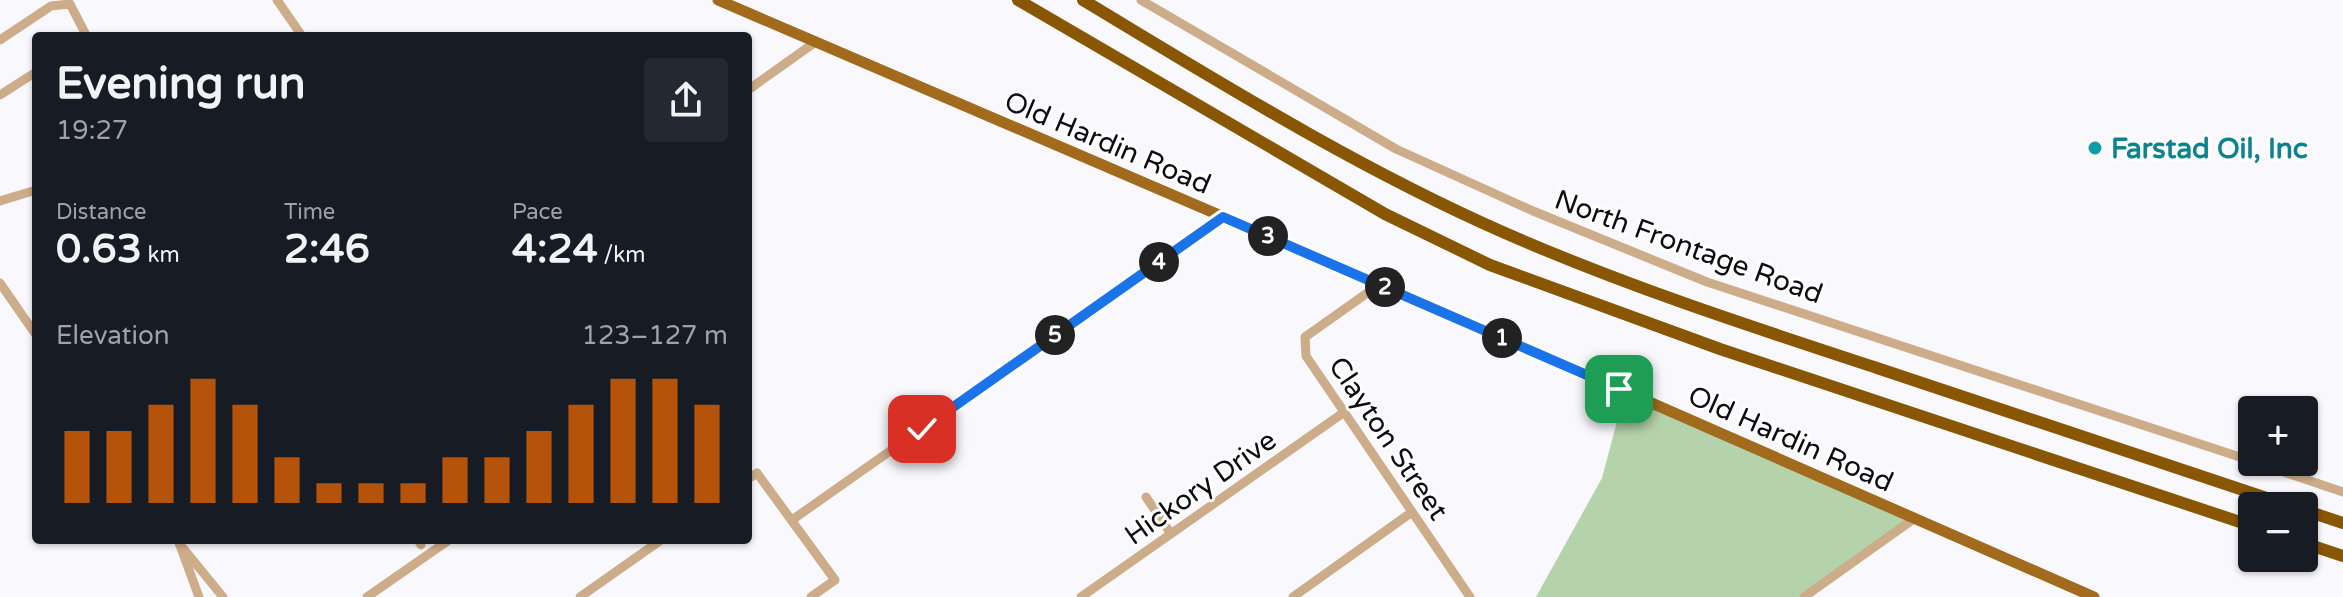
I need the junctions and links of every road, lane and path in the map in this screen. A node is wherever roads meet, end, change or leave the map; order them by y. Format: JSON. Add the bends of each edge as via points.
{"nodes":[{"id":1,"x":277,"y":0,"type":"edge"},
{"id":2,"x":718,"y":0,"type":"edge"},
{"id":3,"x":1018,"y":0,"type":"edge"},
{"id":4,"x":1083,"y":0,"type":"edge"},
{"id":5,"x":1141,"y":0,"type":"edge"},
{"id":6,"x":84,"y":32,"type":"edge"},
{"id":7,"x":299,"y":32,"type":"edge"},
{"id":8,"x":0,"y":40,"type":"edge"},
{"id":9,"x":814,"y":43,"type":"junction"},
{"id":10,"x":32,"y":75,"type":"edge"},
{"id":11,"x":752,"y":87,"type":"edge"},
{"id":12,"x":0,"y":95,"type":"edge"},
{"id":13,"x":32,"y":191,"type":"edge"},
{"id":14,"x":0,"y":201,"type":"edge"},
{"id":15,"x":1223,"y":217,"type":"junction"},
{"id":16,"x":0,"y":283,"type":"edge"},
{"id":17,"x":1380,"y":284,"type":"junction"},
{"id":18,"x":32,"y":329,"type":"edge"},
{"id":19,"x":1343,"y":413,"type":"junction"},
{"id":20,"x":2238,"y":457,"type":"edge"},
{"id":21,"x":752,"y":476,"type":"edge"},
{"id":22,"x":2295,"y":476,"type":"edge"},
{"id":23,"x":2249,"y":492,"type":"edge"},
{"id":24,"x":2343,"y":492,"type":"edge"},
{"id":25,"x":1146,"y":497,"type":"dead end"},
{"id":26,"x":1412,"y":512,"type":"junction"},
{"id":27,"x":2318,"y":515,"type":"edge"},
{"id":28,"x":1915,"y":518,"type":"junction"},
{"id":29,"x":792,"y":520,"type":"junction"},
{"id":30,"x":2238,"y":521,"type":"edge"},
{"id":31,"x":2343,"y":523,"type":"edge"},
{"id":32,"x":1171,"y":534,"type":"junction"},
{"id":33,"x":180,"y":544,"type":"edge"},
{"id":34,"x":443,"y":544,"type":"edge"},
{"id":35,"x":655,"y":544,"type":"edge"},
{"id":36,"x":2318,"y":548,"type":"edge"},
{"id":37,"x":2343,"y":556,"type":"edge"},
{"id":38,"x":199,"y":597,"type":"edge"},
{"id":39,"x":223,"y":597,"type":"edge"},
{"id":40,"x":367,"y":597,"type":"edge"},
{"id":41,"x":580,"y":597,"type":"edge"},
{"id":42,"x":811,"y":597,"type":"edge"},
{"id":43,"x":1081,"y":597,"type":"edge"},
{"id":44,"x":1293,"y":597,"type":"edge"},
{"id":45,"x":1470,"y":597,"type":"edge"},
{"id":46,"x":1804,"y":597,"type":"edge"},
{"id":47,"x":2094,"y":597,"type":"edge"}],
"edges":[{"from":1,"to":7,"type":"street"},
{"from":2,"to":9,"type":"main road","name":"Old Hardin Road"},
{"from":3,"to":30,"type":"highway","via":[[1385,214],[1490,265],[1720,349]]},
{"from":4,"to":23,"type":"highway","via":[[1299,130],[1531,244],[1735,321]]},
{"from":5,"to":20,"type":"street","name":"North Frontage Road","via":[[1396,149],[1533,211],[1707,282]]},
{"from":6,"to":8,"type":"street","via":[[70,4],[51,6]]},
{"from":9,"to":11,"type":"street"},
{"from":9,"to":15,"type":"main road","name":"Old Hardin Road"},
{"from":10,"to":12,"type":"street"},
{"from":13,"to":14,"type":"street"},
{"from":15,"to":17,"type":"main road","name":"Old Hardin Road"},
{"from":15,"to":29,"type":"street"},
{"from":16,"to":18,"type":"street"},
{"from":17,"to":19,"type":"street","name":"Clayton Street","via":[[1305,337],[1306,356]]},
{"from":17,"to":28,"type":"main road","name":"Old Hardin Road"},
{"from":19,"to":26,"type":"street","name":"Clayton Street"},
{"from":19,"to":32,"type":"street","name":"Hickory Drive"},
{"from":21,"to":29,"type":"street"},
{"from":22,"to":24,"type":"street","name":"North Frontage Road"},
{"from":25,"to":32,"type":"street"},
{"from":26,"to":44,"type":"street"},
{"from":26,"to":45,"type":"street","name":"Clayton Street"},
{"from":27,"to":31,"type":"highway"},
{"from":28,"to":46,"type":"street"},
{"from":28,"to":47,"type":"main road","name":"Old Hardin Road"},
{"from":29,"to":42,"type":"street","via":[[835,580]]},
{"from":32,"to":43,"type":"street","name":"Hickory Drive"},
{"from":33,"to":38,"type":"street"},
{"from":33,"to":39,"type":"street"},
{"from":34,"to":40,"type":"street"},
{"from":35,"to":41,"type":"street"},
{"from":36,"to":37,"type":"highway"}]}
